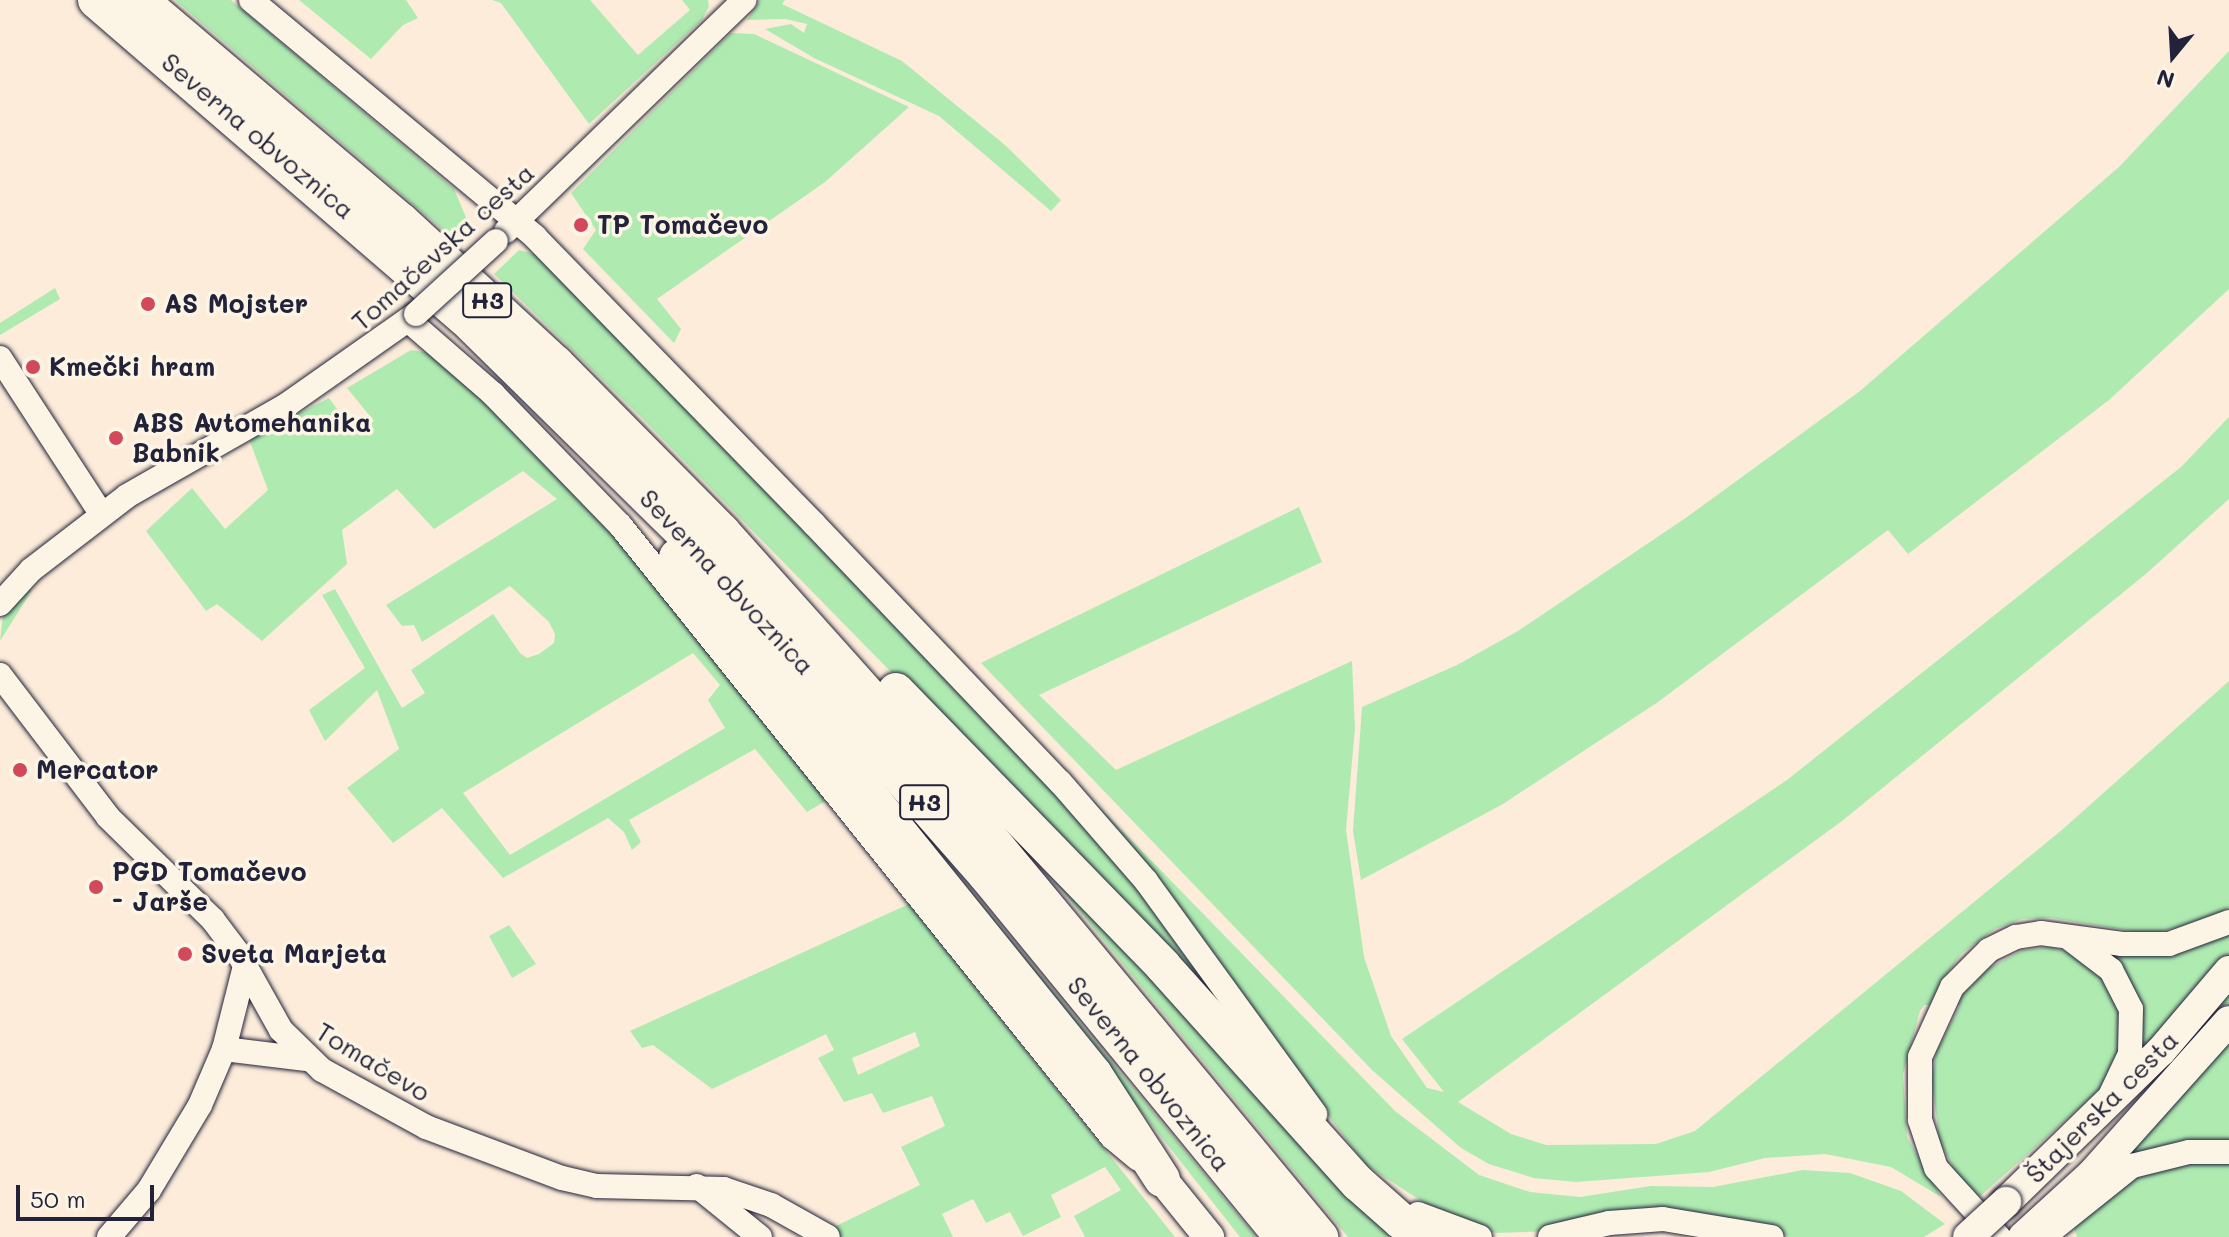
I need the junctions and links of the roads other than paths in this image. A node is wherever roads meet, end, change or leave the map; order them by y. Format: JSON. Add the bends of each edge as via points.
{"nodes":[{"id":1,"x":96,"y":0,"type":"edge"},
{"id":2,"x":140,"y":0,"type":"edge"},
{"id":3,"x":251,"y":0,"type":"edge"},
{"id":4,"x":744,"y":0,"type":"edge"},
{"id":5,"x":517,"y":221,"type":"junction"},
{"id":6,"x":412,"y":317,"type":"junction"},
{"id":7,"x":0,"y":358,"type":"edge"},
{"id":8,"x":541,"y":388,"type":"junction"},
{"id":9,"x":102,"y":515,"type":"junction"},
{"id":10,"x":762,"y":575,"type":"junction"},
{"id":11,"x":10,"y":584,"type":"edge"},
{"id":12,"x":0,"y":604,"type":"edge"},
{"id":13,"x":0,"y":675,"type":"edge"},
{"id":14,"x":2229,"y":922,"type":"edge"},
{"id":15,"x":2067,"y":936,"type":"junction"},
{"id":16,"x":245,"y":966,"type":"junction"},
{"id":17,"x":2229,"y":971,"type":"edge"},
{"id":18,"x":2229,"y":1021,"type":"edge"},
{"id":19,"x":224,"y":1049,"type":"junction"},
{"id":20,"x":306,"y":1059,"type":"junction"},
{"id":21,"x":2100,"y":1113,"type":"junction"},
{"id":22,"x":2229,"y":1152,"type":"edge"},
{"id":23,"x":1162,"y":1179,"type":"junction"},
{"id":24,"x":697,"y":1186,"type":"junction"},
{"id":25,"x":2035,"y":1234,"type":"edge"},
{"id":26,"x":109,"y":1237,"type":"edge"},
{"id":27,"x":760,"y":1237,"type":"edge"},
{"id":28,"x":828,"y":1237,"type":"edge"},
{"id":29,"x":1209,"y":1237,"type":"edge"},
{"id":30,"x":1283,"y":1237,"type":"edge"},
{"id":31,"x":1320,"y":1237,"type":"edge"},
{"id":32,"x":1430,"y":1237,"type":"edge"},
{"id":33,"x":1480,"y":1237,"type":"edge"},
{"id":34,"x":1550,"y":1237,"type":"edge"},
{"id":35,"x":1772,"y":1237,"type":"edge"},
{"id":36,"x":1968,"y":1237,"type":"edge"},
{"id":37,"x":1999,"y":1237,"type":"edge"}],
"edges":[{"from":1,"to":8,"type":"highway","name":"Severna obvoznica","number":"H3","via":[[303,173]]},
{"from":2,"to":10,"type":"highway","name":"Severna obvoznica","number":"H3","via":[[485,298],[616,423]]},
{"from":3,"to":5,"type":"street"},
{"from":4,"to":5,"type":"street","name":"Tomačevska cesta"},
{"from":5,"to":6,"type":"street","name":"Tomačevska cesta","bridge":true},
{"from":5,"to":33,"type":"street","via":[[1060,782],[1165,905],[1326,1130],[1359,1167],[1416,1212]]},
{"from":6,"to":9,"type":"street","name":"Tomačevska cesta","via":[[314,388],[170,469]]},
{"from":6,"to":23,"type":"street","via":[[620,525],[1112,1137]]},
{"from":7,"to":9,"type":"street"},
{"from":8,"to":23,"type":"highway","via":[[573,443],[672,550],[1094,1074]]},
{"from":8,"to":30,"type":"highway","name":"Severna obvoznica","number":"H3","via":[[801,659]]},
{"from":9,"to":11,"type":"street","name":"Tomačevska cesta"},
{"from":10,"to":31,"type":"highway","name":"Severna obvoznica","number":"H3","via":[[936,772]]},
{"from":10,"to":32,"type":"highway","via":[[808,600],[1163,966],[1358,1183],[1401,1221]]},
{"from":11,"to":12,"type":"street","name":"Tomačevska cesta"},
{"from":13,"to":16,"type":"street","name":"Tomačevo","via":[[108,817],[213,920]]},
{"from":14,"to":15,"type":"street","via":[[2169,944]]},
{"from":15,"to":21,"type":"street","via":[[2118,978],[2134,1019],[2130,1054]]},
{"from":15,"to":37,"type":"street","via":[[2016,937],[1982,955],[1944,1000],[1920,1057],[1919,1106],[1926,1147],[1946,1181]]},
{"from":16,"to":19,"type":"street"},
{"from":16,"to":20,"type":"street","name":"Tomačevo","via":[[271,1016]]},
{"from":17,"to":21,"type":"main road","name":"Štajerska cesta"},
{"from":18,"to":25,"type":"main road","name":"Štajerska cesta"},
{"from":19,"to":20,"type":"street"},
{"from":19,"to":26,"type":"street","via":[[171,1156]]},
{"from":20,"to":24,"type":"street","name":"Tomačevo","via":[[426,1127],[562,1178],[597,1186]]},
{"from":21,"to":36,"type":"main road","name":"Štajerska cesta","bridge":true},
{"from":22,"to":25,"type":"street","via":[[2189,1152],[2132,1166]]},
{"from":23,"to":29,"type":"main road"},
{"from":24,"to":27,"type":"street"},
{"from":24,"to":28,"type":"street","name":"Tomačevo","via":[[760,1200]]},
{"from":34,"to":35,"type":"street","via":[[1609,1223],[1663,1219]]}]}
